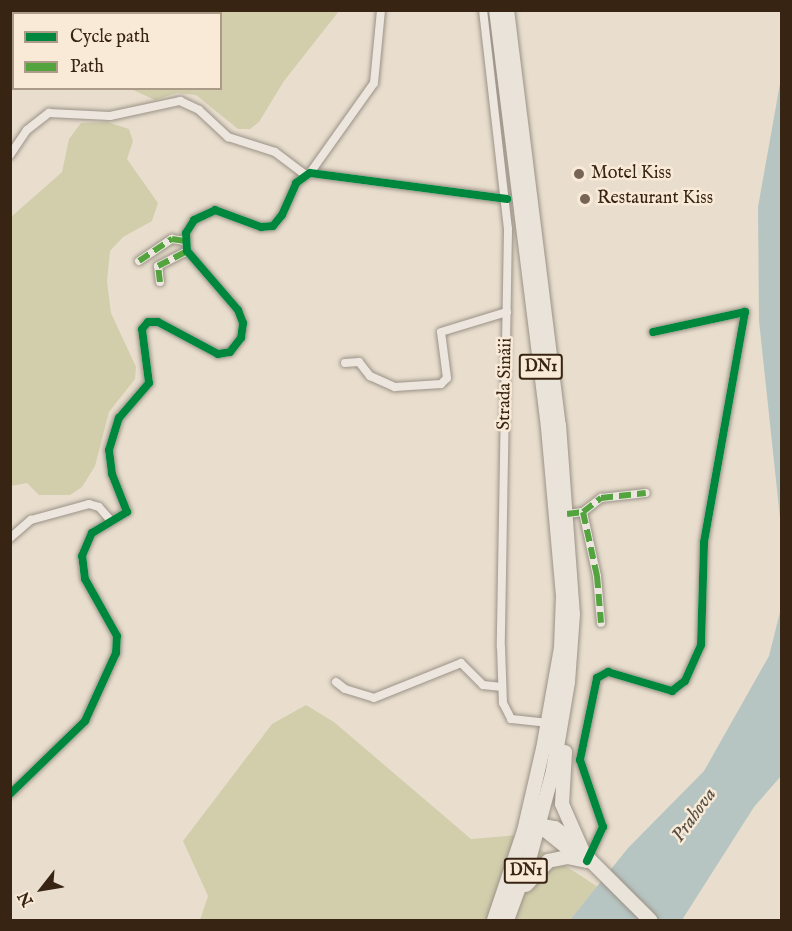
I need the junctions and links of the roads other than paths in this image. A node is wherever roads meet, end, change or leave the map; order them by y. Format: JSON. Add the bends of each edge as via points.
{"nodes":[{"id":1,"x":381,"y":10,"type":"edge"},
{"id":2,"x":483,"y":10,"type":"edge"},
{"id":3,"x":496,"y":10,"type":"edge"},
{"id":4,"x":507,"y":10,"type":"edge"},
{"id":5,"x":10,"y":154,"type":"edge"},
{"id":6,"x":308,"y":174,"type":"junction"},
{"id":7,"x":507,"y":199,"type":"junction"},
{"id":8,"x":185,"y":241,"type":"junction"},
{"id":9,"x":187,"y":251,"type":"junction"},
{"id":10,"x":139,"y":261,"type":"dead end"},
{"id":11,"x":160,"y":282,"type":"dead end"},
{"id":12,"x":507,"y":312,"type":"junction"},
{"id":13,"x":653,"y":332,"type":"dead end"},
{"id":14,"x":345,"y":363,"type":"dead end"},
{"id":15,"x":646,"y":493,"type":"dead end"},
{"id":16,"x":583,"y":512,"type":"junction"},
{"id":17,"x":567,"y":514,"type":"junction"},
{"id":18,"x":111,"y":521,"type":"junction"},
{"id":19,"x":10,"y":538,"type":"edge"},
{"id":20,"x":601,"y":623,"type":"dead end"},
{"id":21,"x":571,"y":654,"type":"junction"},
{"id":22,"x":336,"y":682,"type":"dead end"},
{"id":23,"x":502,"y":687,"type":"junction"},
{"id":24,"x":548,"y":723,"type":"junction"},
{"id":25,"x":10,"y":794,"type":"edge"},
{"id":26,"x":532,"y":823,"type":"junction"},
{"id":27,"x":587,"y":861,"type":"junction"},
{"id":28,"x":508,"y":918,"type":"edge"},
{"id":29,"x":494,"y":921,"type":"edge"},
{"id":30,"x":650,"y":921,"type":"edge"}],
"edges":[{"from":1,"to":6,"type":"street","via":[[374,83]]},
{"from":2,"to":7,"type":"street","name":"Strada Sinăii"},
{"from":3,"to":24,"type":"main road","number":"DN1","via":[[562,565],[562,631]]},
{"from":4,"to":17,"type":"main road","number":"DN1"},
{"from":5,"to":6,"type":"street","via":[[27,130],[49,113],[110,116],[180,101],[199,110],[228,137],[274,152]]},
{"from":6,"to":7,"type":"street"},
{"from":6,"to":8,"type":"street","via":[[296,183],[273,226],[261,227],[210,211],[194,220]]},
{"from":7,"to":12,"type":"street","name":"Strada Sinăii"},
{"from":8,"to":9,"type":"street"},
{"from":8,"to":10,"type":"street","via":[[172,239]]},
{"from":9,"to":11,"type":"street","via":[[158,266]]},
{"from":9,"to":18,"type":"street","via":[[238,310],[243,323],[241,338],[230,352],[218,354],[159,322],[145,325],[141,339],[148,383],[119,418],[109,450],[112,474],[127,507],[125,515]]},
{"from":12,"to":14,"type":"street","via":[[441,332],[447,378],[441,384],[395,387],[370,376],[359,362]]},
{"from":12,"to":23,"type":"street","name":"Strada Sinăii"},
{"from":13,"to":27,"type":"street","via":[[745,312],[704,542],[701,645],[685,681],[672,691],[608,672],[597,678],[580,760],[603,827]]},
{"from":15,"to":16,"type":"street","via":[[601,498]]},
{"from":16,"to":17,"type":"street"},
{"from":16,"to":20,"type":"street","via":[[597,576]]},
{"from":17,"to":21,"type":"main road","number":"DN1","via":[[573,597]]},
{"from":18,"to":19,"type":"street","via":[[99,507],[89,504],[31,520]]},
{"from":18,"to":25,"type":"street","via":[[92,533],[82,566],[92,592],[114,628],[116,653],[85,721]]},
{"from":21,"to":26,"type":"main road","number":"DN1","via":[[559,741]]},
{"from":21,"to":27,"type":"main road","via":[[572,706],[561,791],[568,824]]},
{"from":22,"to":23,"type":"street","via":[[374,698],[461,663],[483,685]]},
{"from":23,"to":24,"type":"street","name":"Strada Sinăii","via":[[504,709],[511,719]]},
{"from":24,"to":26,"type":"main road","number":"DN1"},
{"from":26,"to":27,"type":"main road","via":[[561,832]]},
{"from":26,"to":28,"type":"main road","number":"DN1"},
{"from":26,"to":29,"type":"main road","number":"DN1"},
{"from":27,"to":28,"type":"main road","via":[[567,857],[541,865]]},
{"from":27,"to":30,"type":"main road"}]}
